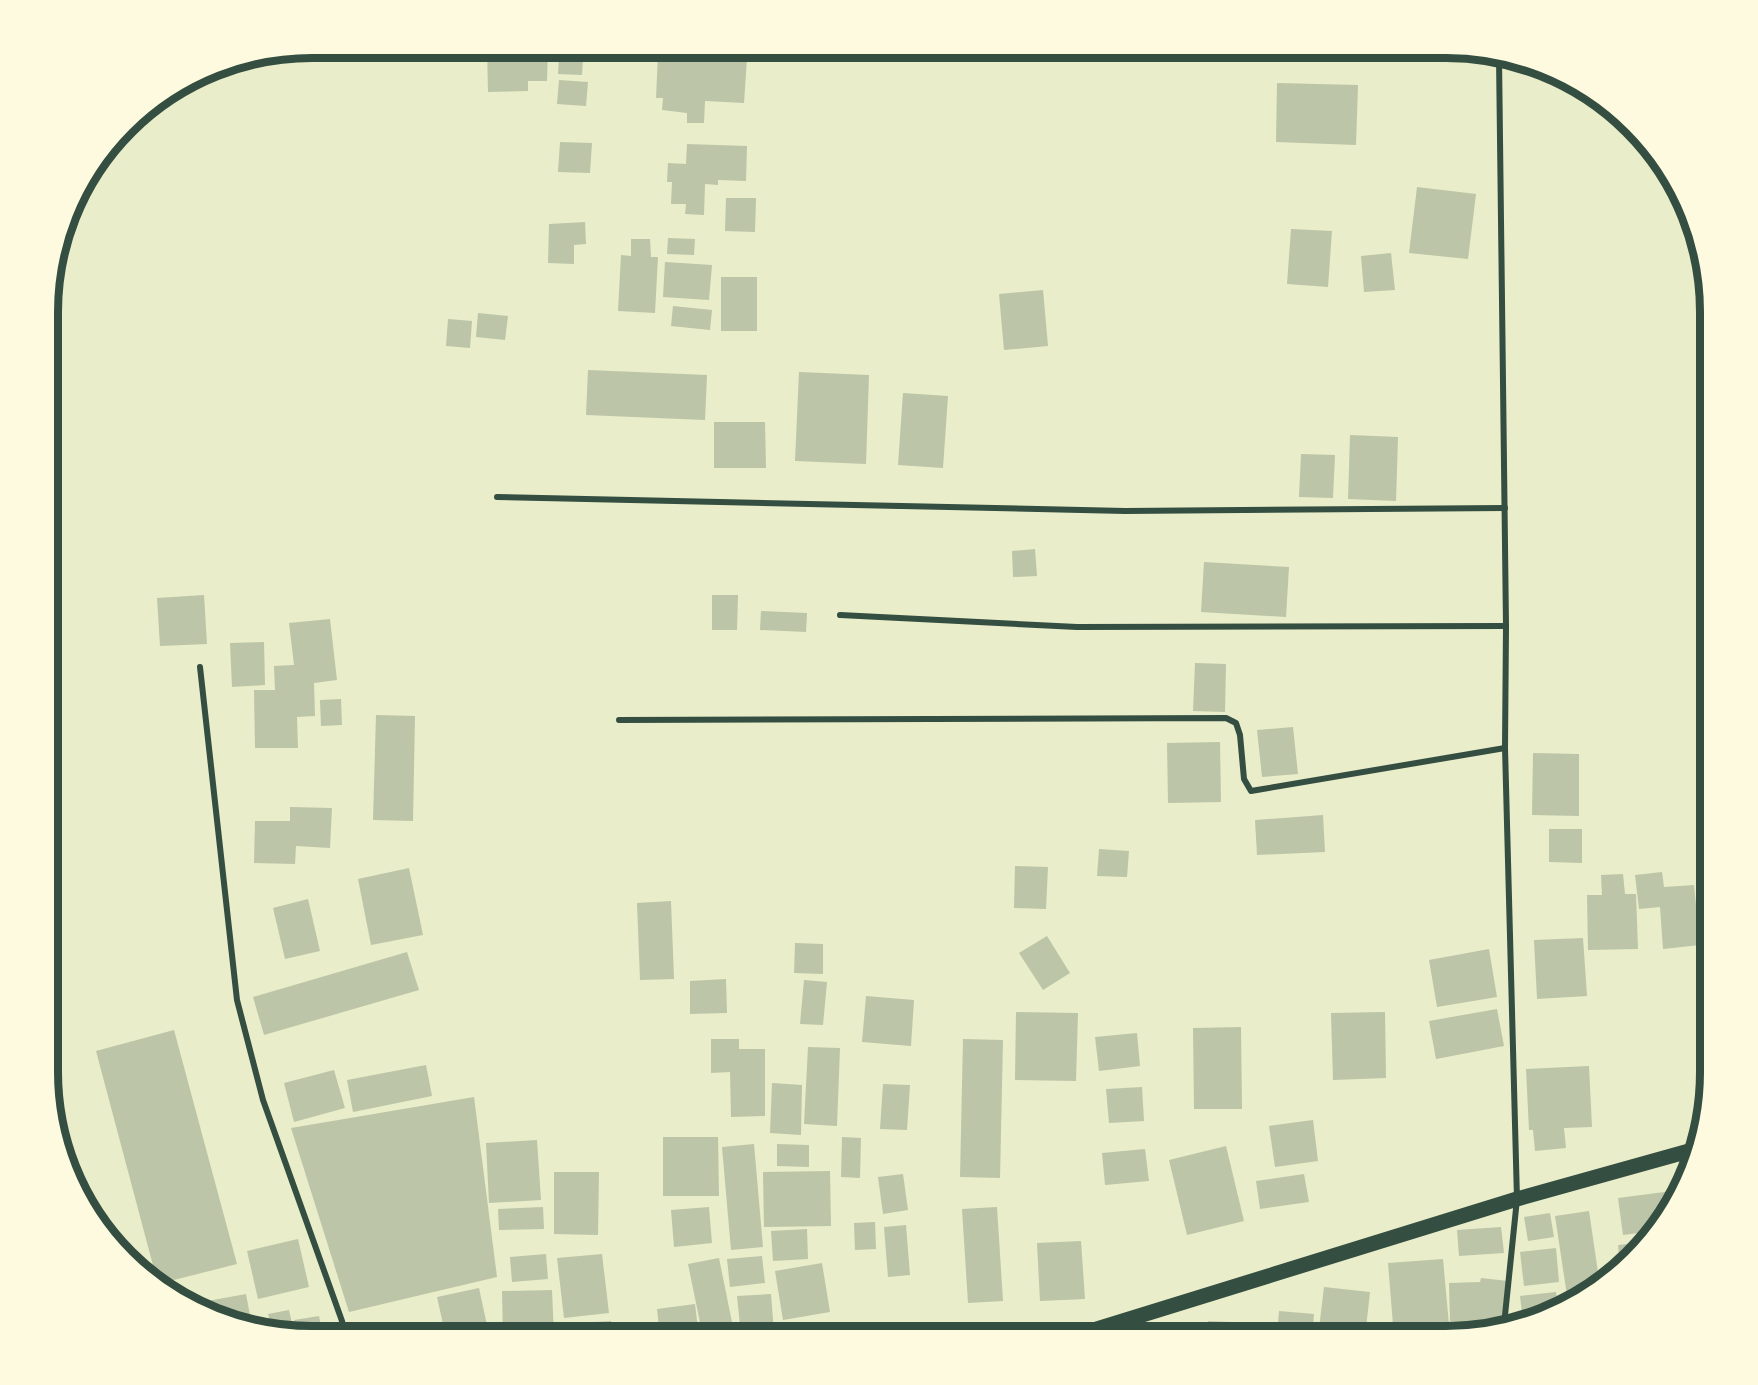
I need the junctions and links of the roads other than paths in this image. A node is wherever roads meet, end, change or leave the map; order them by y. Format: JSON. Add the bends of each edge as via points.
{"nodes":[{"id":1,"x":1499,"y":64,"type":"edge"},
{"id":2,"x":497,"y":497,"type":"dead end"},
{"id":3,"x":1505,"y":507,"type":"junction"},
{"id":4,"x":840,"y":615,"type":"dead end"},
{"id":5,"x":1506,"y":626,"type":"junction"},
{"id":6,"x":200,"y":667,"type":"dead end"},
{"id":7,"x":619,"y":720,"type":"dead end"},
{"id":8,"x":1505,"y":748,"type":"junction"},
{"id":9,"x":1687,"y":1152,"type":"edge"},
{"id":10,"x":1516,"y":1199,"type":"junction"},
{"id":11,"x":1504,"y":1320,"type":"edge"},
{"id":12,"x":343,"y":1326,"type":"edge"},
{"id":13,"x":1106,"y":1326,"type":"edge"}],
"edges":[{"from":1,"to":3,"type":"street"},
{"from":2,"to":3,"type":"street","via":[[1125,511]]},
{"from":3,"to":5,"type":"street"},
{"from":4,"to":5,"type":"street","via":[[1077,627]]},
{"from":5,"to":8,"type":"street"},
{"from":6,"to":12,"type":"street","via":[[237,1000],[263,1100]]},
{"from":7,"to":8,"type":"street","via":[[1226,718],[1236,723],[1244,779],[1251,791]]},
{"from":8,"to":10,"type":"street"},
{"from":9,"to":10,"type":"main road"},
{"from":10,"to":11,"type":"street"},
{"from":10,"to":13,"type":"main road"}]}
